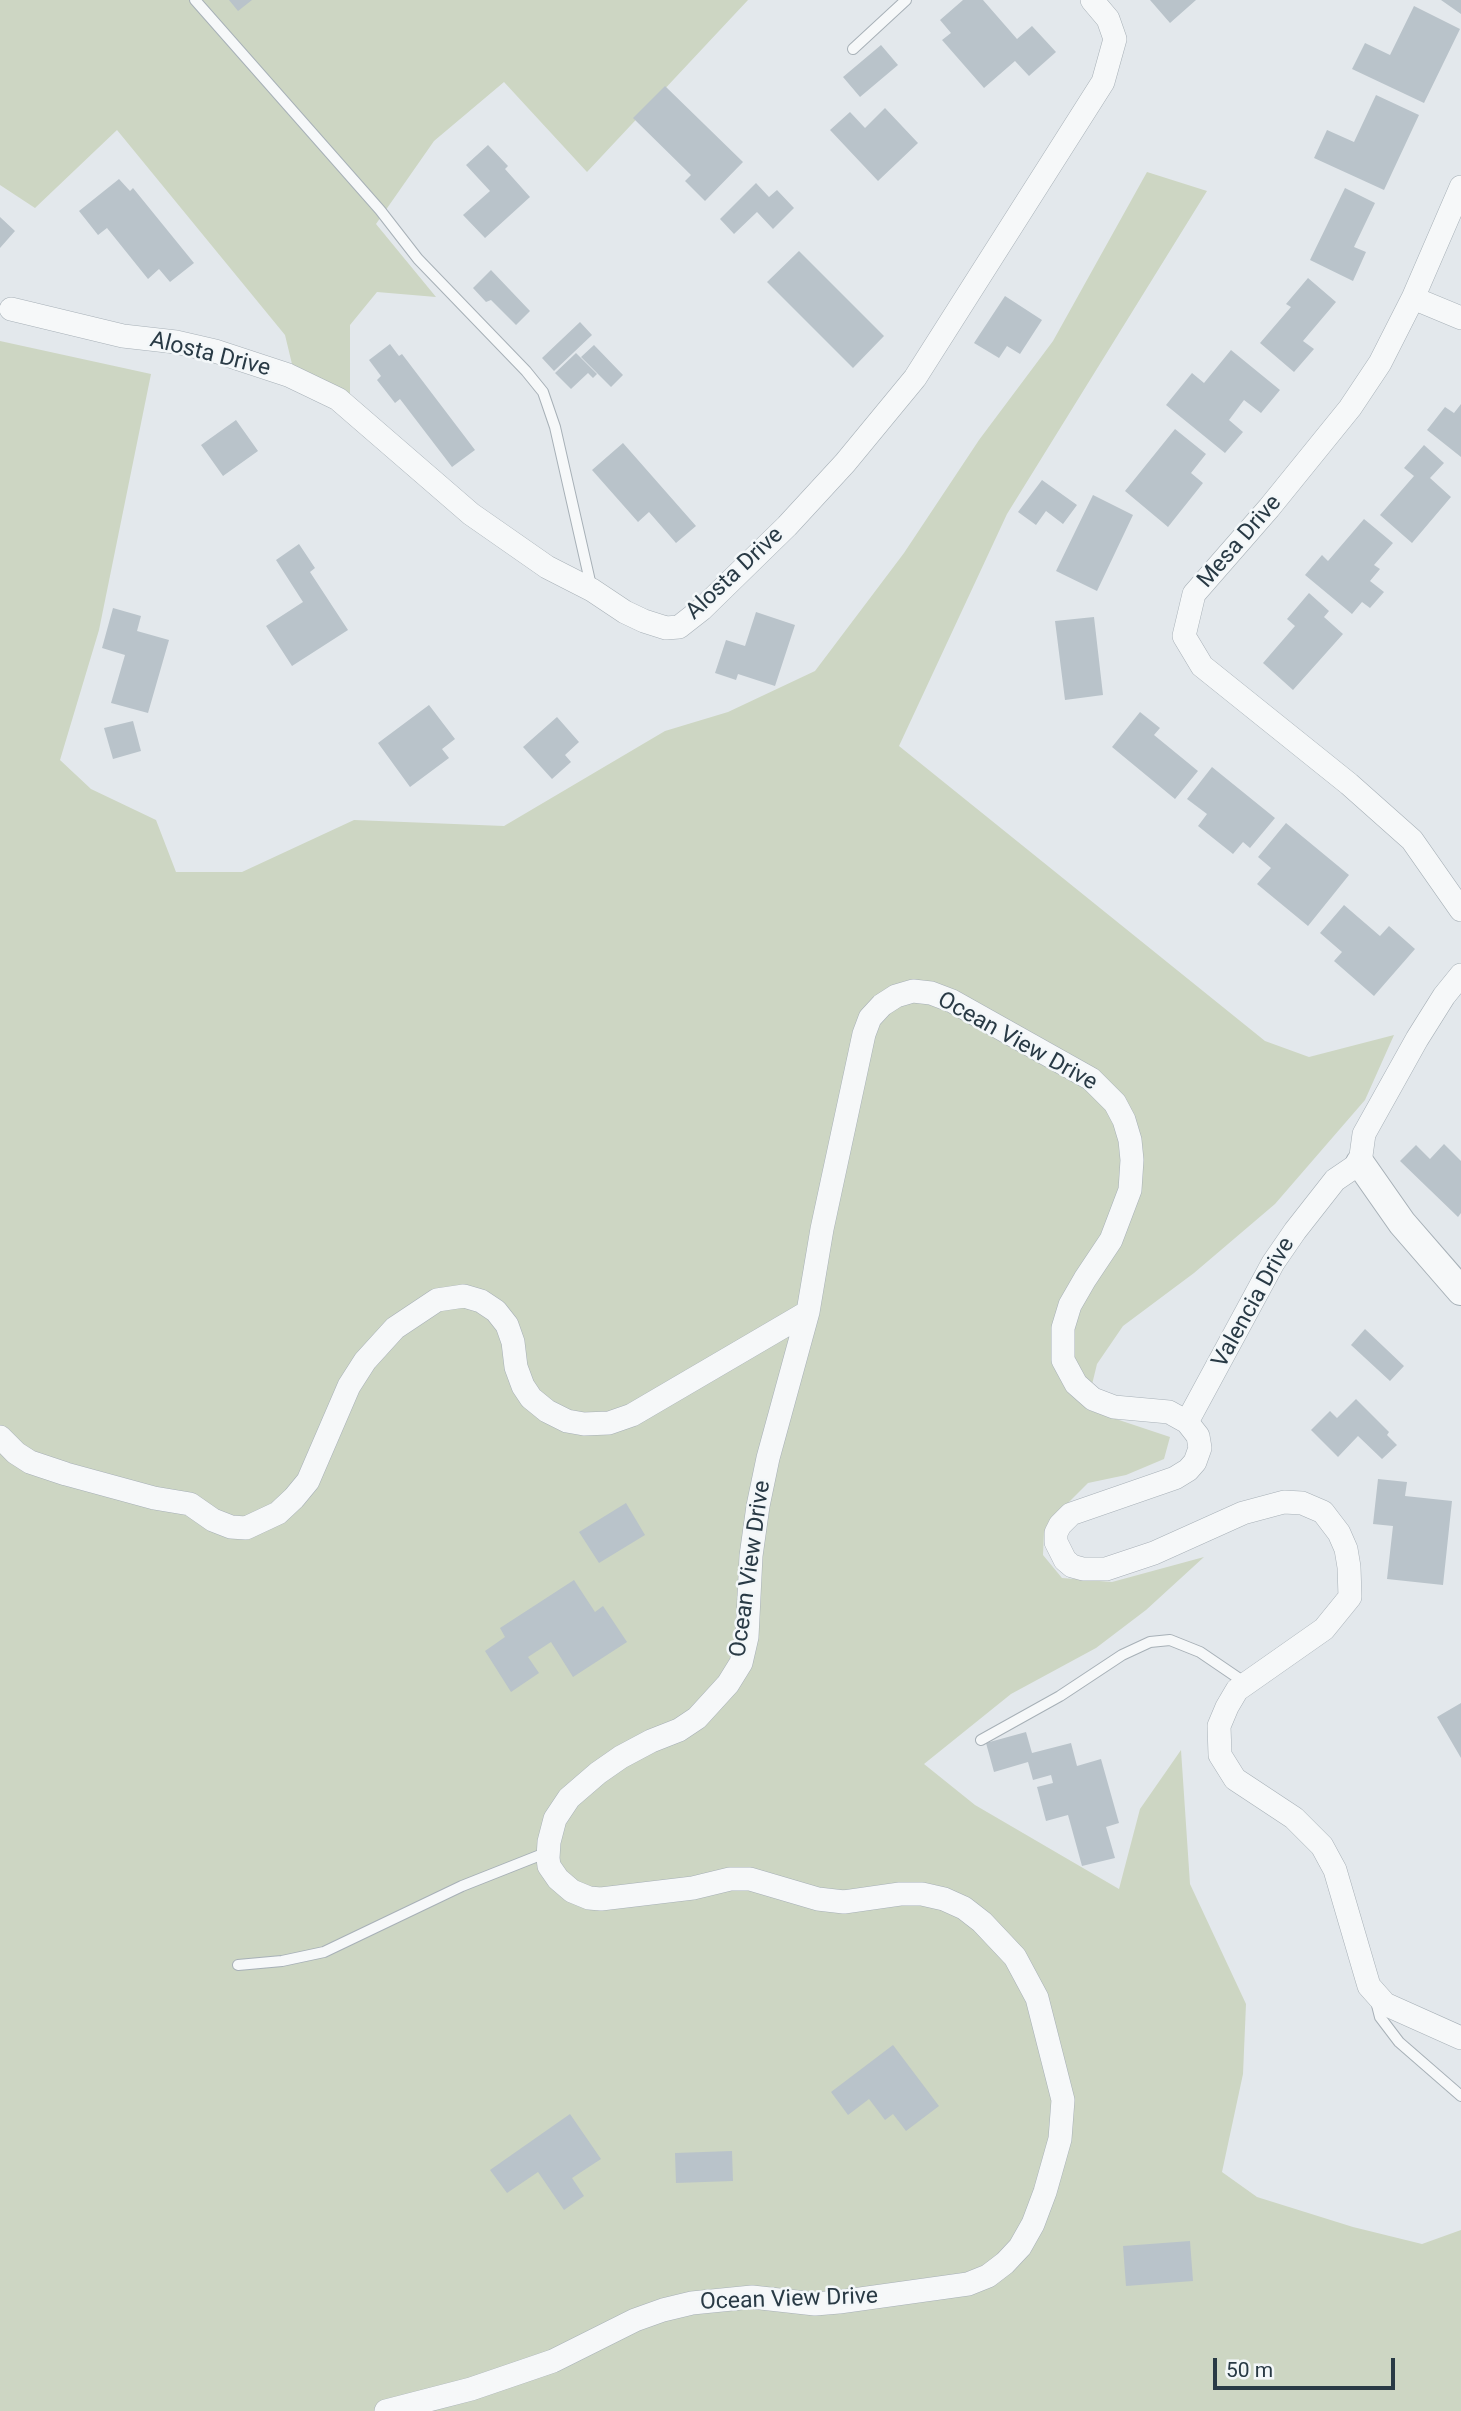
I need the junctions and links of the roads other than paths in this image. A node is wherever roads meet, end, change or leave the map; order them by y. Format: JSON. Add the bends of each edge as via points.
{"nodes":[{"id":1,"x":195,"y":0,"type":"edge"},
{"id":2,"x":906,"y":0,"type":"edge"},
{"id":3,"x":1092,"y":0,"type":"edge"},
{"id":4,"x":853,"y":49,"type":"dead end"},
{"id":5,"x":1461,"y":187,"type":"edge"},
{"id":6,"x":1413,"y":298,"type":"junction"},
{"id":7,"x":11,"y":309,"type":"dead end"},
{"id":8,"x":1461,"y":318,"type":"edge"},
{"id":9,"x":592,"y":590,"type":"junction"},
{"id":10,"x":1461,"y":910,"type":"edge"},
{"id":11,"x":1461,"y":975,"type":"edge"},
{"id":12,"x":1360,"y":1163,"type":"junction"},
{"id":13,"x":1461,"y":1291,"type":"edge"},
{"id":14,"x":808,"y":1312,"type":"junction"},
{"id":15,"x":1187,"y":1422,"type":"junction"},
{"id":16,"x":0,"y":1437,"type":"edge"},
{"id":17,"x":1247,"y":1684,"type":"junction"},
{"id":18,"x":981,"y":1740,"type":"dead end"},
{"id":19,"x":548,"y":1852,"type":"junction"},
{"id":20,"x":238,"y":1965,"type":"dead end"},
{"id":21,"x":1377,"y":1995,"type":"junction"},
{"id":22,"x":1461,"y":2038,"type":"edge"},
{"id":23,"x":1461,"y":2096,"type":"edge"},
{"id":24,"x":386,"y":2411,"type":"edge"}],
"edges":[{"from":1,"to":9,"type":"lane","via":[[418,259],[543,392]]},
{"from":2,"to":4,"type":"lane"},
{"from":3,"to":9,"type":"street","name":"Alosta Drive","via":[[1108,19],[1115,39],[1103,82],[915,378],[845,463],[787,526],[679,627],[644,621]]},
{"from":5,"to":6,"type":"street","name":"Mesa Drive"},
{"from":6,"to":8,"type":"street"},
{"from":6,"to":10,"type":"street","name":"Mesa Drive","via":[[1380,363],[1350,408],[1195,594],[1184,636],[1202,666],[1412,840]]},
{"from":7,"to":9,"type":"street","name":"Alosta Drive","via":[[123,336],[215,351],[301,381],[338,399],[471,514],[547,567]]},
{"from":11,"to":12,"type":"street","via":[[1417,1039],[1364,1134]]},
{"from":12,"to":13,"type":"street","via":[[1402,1223]]},
{"from":12,"to":15,"type":"street","name":"Valencia Drive","via":[[1335,1180],[1273,1263]]},
{"from":14,"to":15,"type":"street","name":"Ocean View Drive","via":[[870,1018],[896,996],[913,991],[931,993],[1091,1079],[1115,1103],[1130,1140],[1129,1191],[1111,1240],[1070,1305],[1063,1328],[1063,1360],[1076,1384],[1093,1399],[1114,1407],[1169,1412]]},
{"from":14,"to":16,"type":"street","via":[[632,1415],[584,1424],[547,1412],[531,1398],[516,1367],[510,1333],[496,1311],[464,1296],[437,1300],[395,1328],[365,1361],[349,1386],[308,1481],[294,1498],[278,1513],[246,1528],[213,1520],[191,1504],[154,1498],[30,1461]]},
{"from":14,"to":19,"type":"street","name":"Ocean View Drive","via":[[758,1506],[741,1663],[696,1718],[621,1757],[569,1798],[555,1819]]},
{"from":15,"to":17,"type":"street","via":[[1198,1436],[1200,1448],[1188,1470],[1080,1509],[1060,1525],[1056,1542],[1072,1566],[1106,1569],[1243,1513],[1284,1502],[1302,1503],[1323,1512],[1339,1533],[1349,1567],[1350,1597],[1324,1629]]},
{"from":17,"to":18,"type":"lane","via":[[1200,1652],[1170,1640],[1150,1642]]},
{"from":17,"to":21,"type":"street","via":[[1237,1690],[1219,1726],[1220,1755],[1235,1779],[1294,1818],[1322,1846],[1335,1870],[1369,1986]]},
{"from":19,"to":20,"type":"lane","via":[[462,1886],[324,1952]]},
{"from":19,"to":24,"type":"street","name":"Ocean View Drive","via":[[558,1879],[589,1898],[750,1879],[818,1899],[844,1902],[922,1894],[964,1908],[1015,1957],[1037,1998],[1063,2100],[1060,2139],[1045,2192],[1020,2247],[988,2276],[968,2284],[815,2304],[752,2297],[692,2303],[635,2320],[552,2361]]},
{"from":21,"to":22,"type":"street","via":[[1385,2004]]},
{"from":21,"to":23,"type":"lane","via":[[1380,2017],[1390,2032]]}]}
